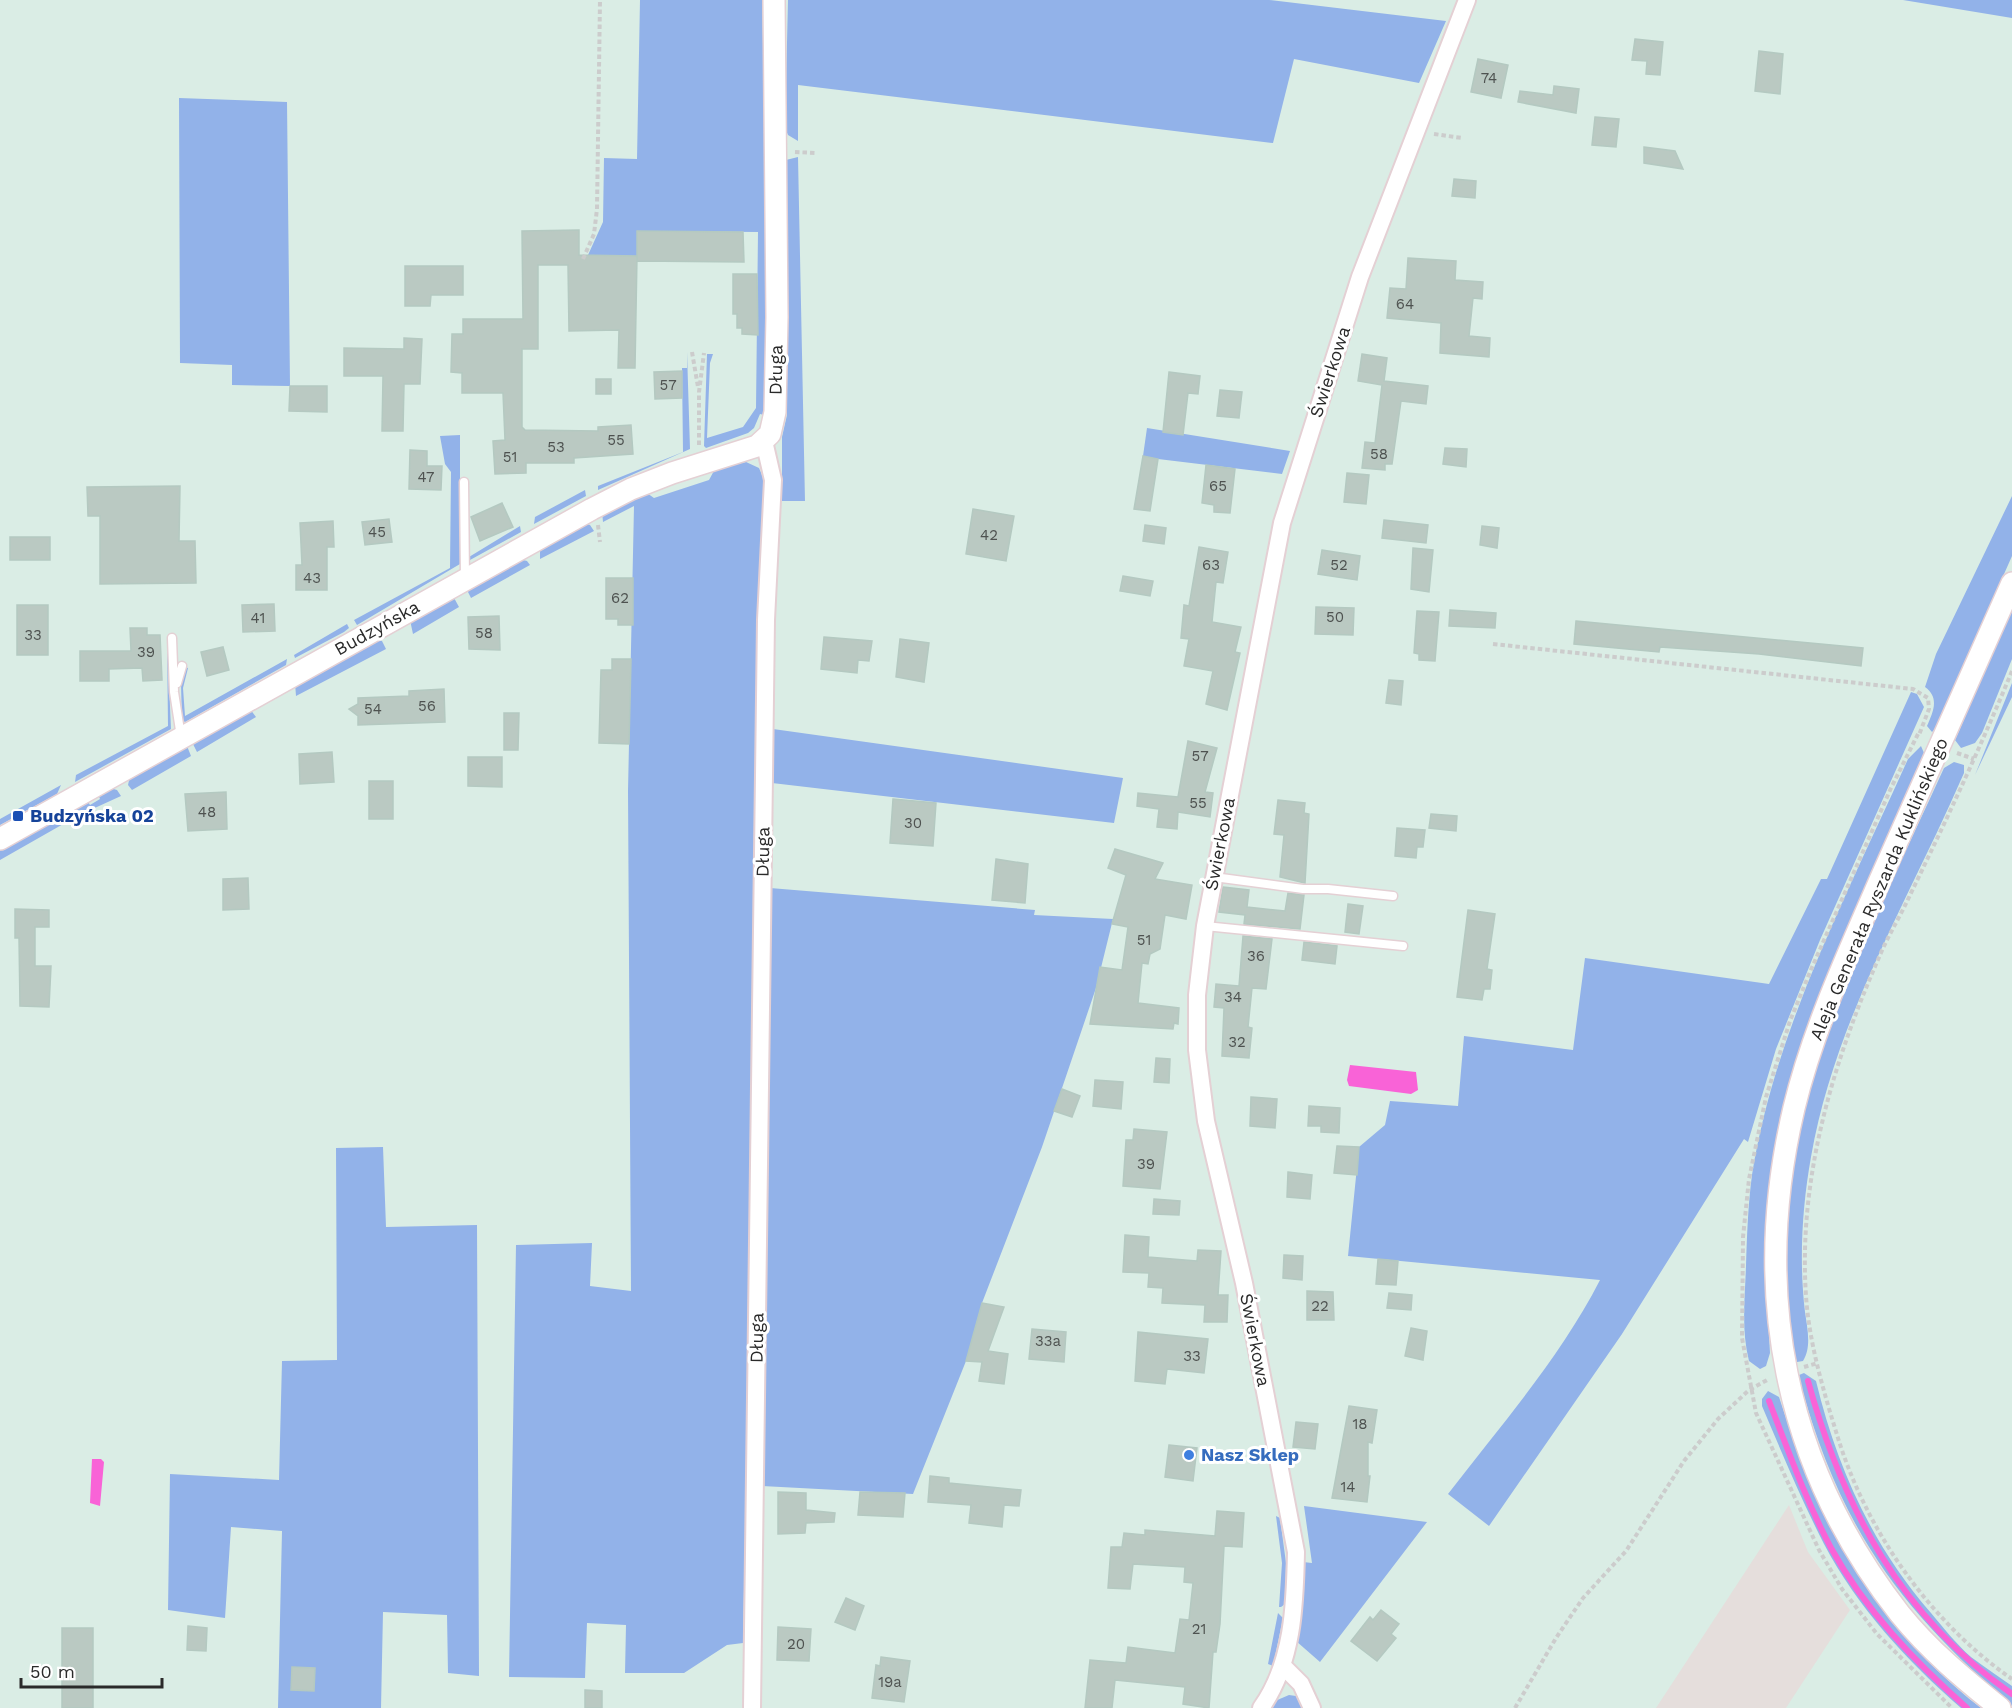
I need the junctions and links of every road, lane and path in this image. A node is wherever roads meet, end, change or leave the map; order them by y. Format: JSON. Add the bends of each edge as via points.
{"nodes":[{"id":1,"x":600,"y":0,"type":"edge"},
{"id":2,"x":774,"y":0,"type":"edge"},
{"id":3,"x":1467,"y":0,"type":"edge"},
{"id":4,"x":1415,"y":131,"type":"junction"},
{"id":5,"x":1462,"y":138,"type":"dead end"},
{"id":6,"x":583,"y":259,"type":"dead end"},
{"id":7,"x":692,"y":352,"type":"dead end"},
{"id":8,"x":704,"y":353,"type":"dead end"},
{"id":9,"x":699,"y":392,"type":"junction"},
{"id":10,"x":764,"y":441,"type":"junction"},
{"id":11,"x":700,"y":464,"type":"junction"},
{"id":12,"x":464,"y":482,"type":"dead end"},
{"id":13,"x":465,"y":579,"type":"junction"},
{"id":14,"x":2012,"y":583,"type":"edge"},
{"id":15,"x":172,"y":638,"type":"dead end"},
{"id":16,"x":1493,"y":644,"type":"dead end"},
{"id":17,"x":182,"y":666,"type":"dead end"},
{"id":18,"x":2012,"y":671,"type":"edge"},
{"id":19,"x":174,"y":692,"type":"junction"},
{"id":20,"x":1918,"y":734,"type":"junction"},
{"id":21,"x":181,"y":738,"type":"junction"},
{"id":22,"x":1939,"y":747,"type":"junction"},
{"id":23,"x":0,"y":839,"type":"edge"},
{"id":24,"x":1214,"y":877,"type":"junction"},
{"id":25,"x":1394,"y":896,"type":"dead end"},
{"id":26,"x":1205,"y":926,"type":"junction"},
{"id":27,"x":1403,"y":946,"type":"dead end"},
{"id":28,"x":1818,"y":1363,"type":"junction"},
{"id":29,"x":1786,"y":1372,"type":"junction"},
{"id":30,"x":1751,"y":1389,"type":"junction"},
{"id":31,"x":1284,"y":1667,"type":"junction"},
{"id":32,"x":2012,"y":1679,"type":"edge"},
{"id":33,"x":752,"y":1708,"type":"edge"},
{"id":34,"x":1261,"y":1708,"type":"edge"},
{"id":35,"x":1312,"y":1708,"type":"edge"},
{"id":36,"x":1515,"y":1708,"type":"edge"},
{"id":37,"x":1952,"y":1708,"type":"edge"},
{"id":38,"x":2000,"y":1708,"type":"edge"}],
"edges":[{"from":1,"to":6,"type":"path","via":[[597,209],[594,234]]},
{"from":2,"to":10,"type":"street","name":"Długa","via":[[776,400],[773,426]]},
{"from":3,"to":4,"type":"street","name":"Świerkowa"},
{"from":4,"to":5,"type":"path"},
{"from":4,"to":24,"type":"street","name":"Świerkowa","via":[[1360,277],[1282,523]]},
{"from":7,"to":9,"type":"path"},
{"from":8,"to":9,"type":"path"},
{"from":9,"to":11,"type":"path"},
{"from":10,"to":11,"type":"street","name":"Budzyńska"},
{"from":10,"to":33,"type":"street","name":"Długa","via":[[773,480],[766,620]]},
{"from":11,"to":13,"type":"street","name":"Budzyńska","via":[[631,489]]},
{"from":12,"to":13,"type":"lane"},
{"from":13,"to":21,"type":"street","name":"Budzyńska"},
{"from":14,"to":22,"type":"street","name":"Aleja Generała Ryszarda Kuklińskiego"},
{"from":15,"to":19,"type":"lane"},
{"from":16,"to":20,"type":"path","via":[[1913,689],[1928,698],[1929,709]]},
{"from":17,"to":19,"type":"lane"},
{"from":18,"to":28,"type":"path","via":[[1985,736],[1880,954],[1852,1025],[1817,1137],[1807,1220],[1806,1273],[1809,1324]]},
{"from":19,"to":21,"type":"lane"},
{"from":20,"to":22,"type":"path"},
{"from":20,"to":30,"type":"path","via":[[1810,972],[1766,1097],[1749,1179],[1743,1237],[1742,1352]]},
{"from":21,"to":23,"type":"street","name":"Budzyńska"},
{"from":22,"to":29,"type":"street","name":"Aleja Generała Ryszarda Kuklińskiego","via":[[1821,1021],[1794,1105],[1778,1193],[1774,1254],[1777,1319]]},
{"from":24,"to":25,"type":"lane"},
{"from":24,"to":26,"type":"street","name":"Świerkowa"},
{"from":26,"to":27,"type":"lane"},
{"from":26,"to":31,"type":"street","name":"Świerkowa","via":[[1197,995],[1197,1050],[1206,1121],[1244,1283],[1295,1544],[1296,1582]]},
{"from":28,"to":29,"type":"path"},
{"from":28,"to":32,"type":"path","via":[[1844,1456],[1863,1503],[1891,1552],[1942,1617]]},
{"from":29,"to":30,"type":"path"},
{"from":29,"to":38,"type":"street","name":"Aleja Generała Ryszarda Kuklińskiego","via":[[1799,1425],[1824,1489],[1871,1574],[1927,1644]]},
{"from":30,"to":36,"type":"path","via":[[1718,1419],[1684,1461],[1626,1551],[1583,1598]]},
{"from":30,"to":37,"type":"path","via":[[1756,1413],[1774,1454],[1842,1589],[1876,1634]]},
{"from":31,"to":34,"type":"street","name":"Świerkowa"},
{"from":31,"to":35,"type":"street","via":[[1301,1684]]}]}
